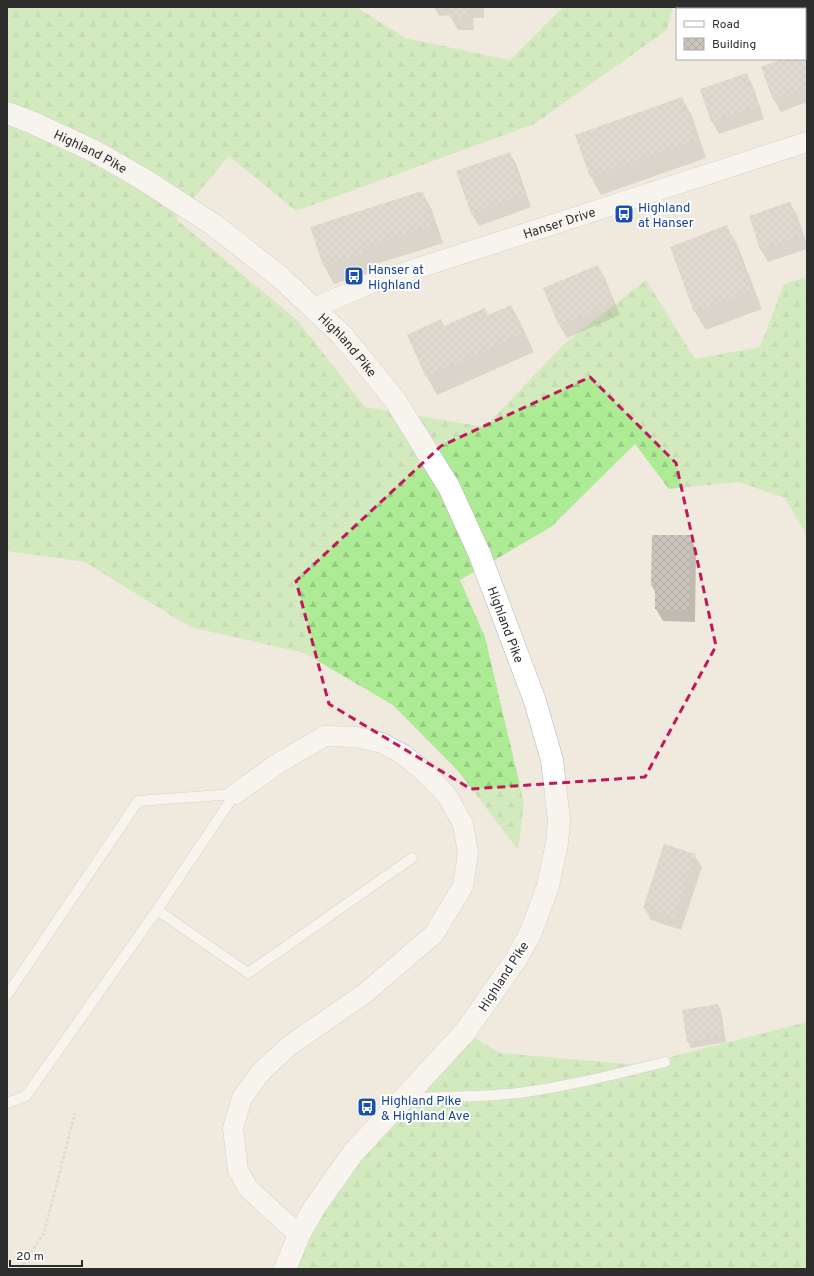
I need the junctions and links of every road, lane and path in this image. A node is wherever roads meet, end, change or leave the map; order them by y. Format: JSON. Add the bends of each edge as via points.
{"nodes":[{"id":1,"x":7,"y":114,"type":"edge"},
{"id":2,"x":807,"y":142,"type":"edge"},
{"id":3,"x":314,"y":308,"type":"junction"},
{"id":4,"x":235,"y":794,"type":"junction"},
{"id":5,"x":412,"y":858,"type":"dead end"},
{"id":6,"x":157,"y":910,"type":"junction"},
{"id":7,"x":7,"y":995,"type":"edge"},
{"id":8,"x":665,"y":1062,"type":"dead end"},
{"id":9,"x":404,"y":1098,"type":"junction"},
{"id":10,"x":7,"y":1104,"type":"edge"},
{"id":11,"x":74,"y":1113,"type":"dead end"},
{"id":12,"x":299,"y":1235,"type":"junction"},
{"id":13,"x":20,"y":1269,"type":"edge"},
{"id":14,"x":285,"y":1269,"type":"edge"}],
"edges":[{"from":1,"to":3,"type":"street","name":"Highland Pike","via":[[31,122],[94,151],[143,179],[214,226],[280,277]]},
{"from":2,"to":3,"type":"street","name":"Hanser Drive","via":[[369,284]]},
{"from":3,"to":9,"type":"street","name":"Highland Pike","via":[[342,335],[395,400],[449,487],[483,562],[535,701],[552,760],[559,820],[558,843],[548,886],[531,932],[517,958],[465,1032]]},
{"from":4,"to":6,"type":"lane"},
{"from":4,"to":7,"type":"lane","via":[[138,801]]},
{"from":4,"to":12,"type":"street","via":[[277,764],[325,736],[356,736],[382,743],[404,755],[428,775],[448,797],[463,824],[468,853],[463,886],[434,934],[364,994],[289,1046],[261,1072],[242,1098],[233,1128],[238,1170],[248,1188]]},
{"from":5,"to":6,"type":"lane","via":[[248,973]]},
{"from":6,"to":10,"type":"lane","via":[[26,1096]]},
{"from":8,"to":9,"type":"lane","via":[[591,1081],[518,1093]]},
{"from":9,"to":12,"type":"street","name":"Highland Pike","via":[[353,1153],[314,1208]]},
{"from":11,"to":13,"type":"path","via":[[44,1233]]},
{"from":12,"to":14,"type":"street","name":"Highland Pike"}]}
